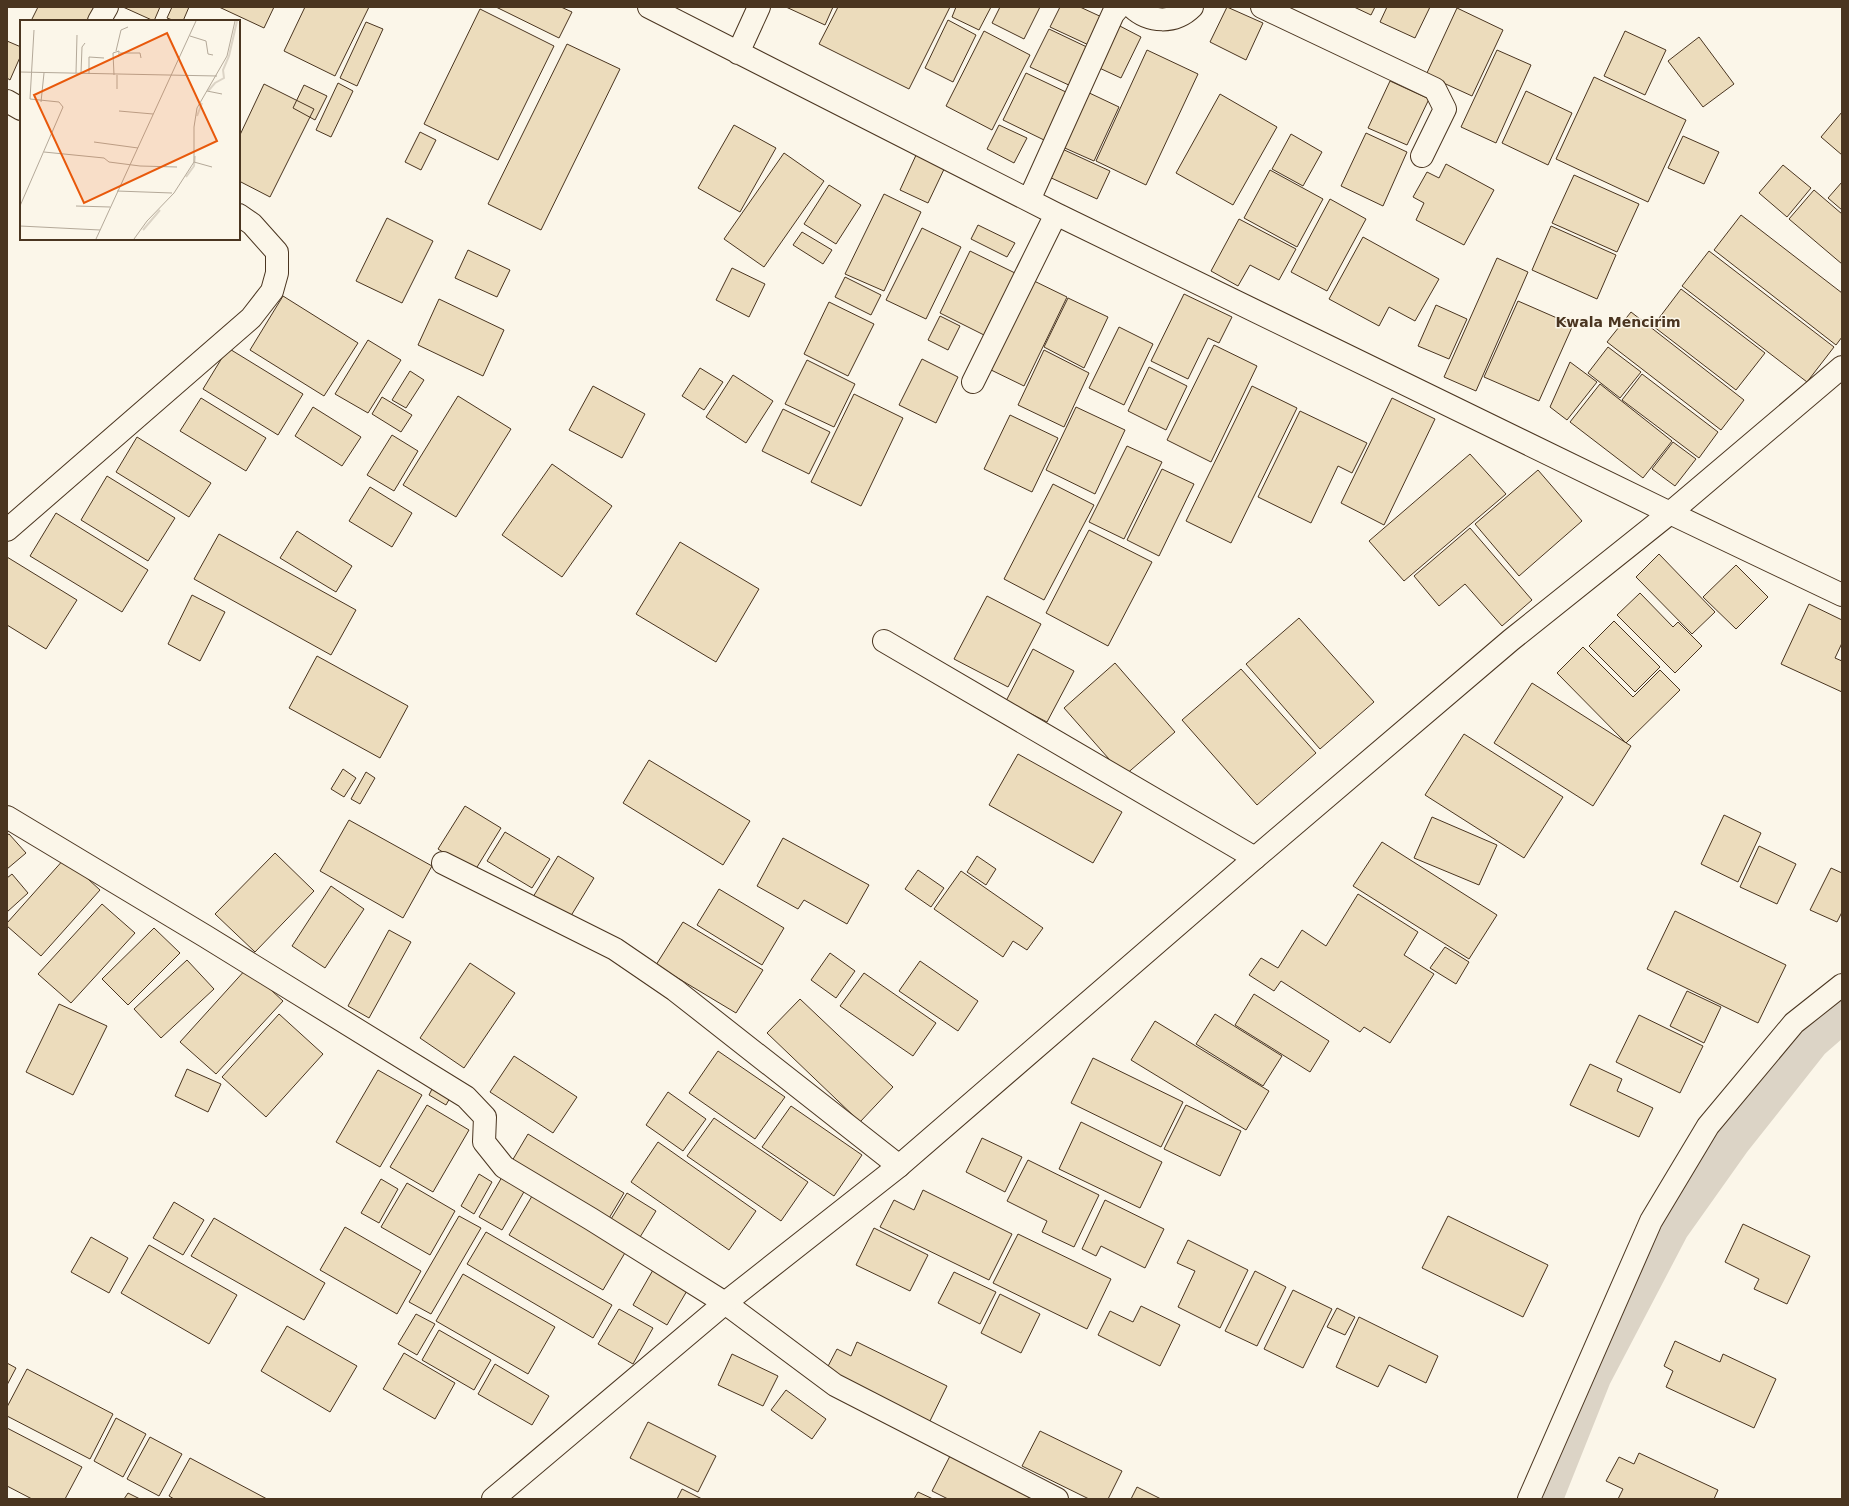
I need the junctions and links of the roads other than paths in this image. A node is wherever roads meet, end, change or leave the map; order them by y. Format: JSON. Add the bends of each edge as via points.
{"nodes":[{"id":1,"x":106,"y":7,"type":"edge"},
{"id":2,"x":759,"y":7,"type":"edge"},
{"id":3,"x":1119,"y":7,"type":"edge"},
{"id":4,"x":1132,"y":7,"type":"edge"},
{"id":5,"x":1192,"y":7,"type":"edge"},
{"id":6,"x":1262,"y":7,"type":"edge"},
{"id":7,"x":655,"y":8,"type":"edge"},
{"id":8,"x":100,"y":20,"type":"edge"},
{"id":9,"x":738,"y":53,"type":"junction"},
{"id":10,"x":7,"y":101,"type":"edge"},
{"id":11,"x":20,"y":108,"type":"edge"},
{"id":12,"x":1422,"y":156,"type":"dead end"},
{"id":13,"x":1029,"y":200,"type":"junction"},
{"id":14,"x":1056,"y":214,"type":"junction"},
{"id":15,"x":240,"y":216,"type":"edge"},
{"id":16,"x":1842,"y":367,"type":"edge"},
{"id":17,"x":973,"y":382,"type":"dead end"},
{"id":18,"x":1670,"y":514,"type":"junction"},
{"id":19,"x":7,"y":530,"type":"edge"},
{"id":20,"x":1842,"y":595,"type":"edge"},
{"id":21,"x":884,"y":641,"type":"dead end"},
{"id":22,"x":7,"y":817,"type":"edge"},
{"id":23,"x":1254,"y":858,"type":"junction"},
{"id":24,"x":443,"y":863,"type":"dead end"},
{"id":25,"x":1842,"y":985,"type":"edge"},
{"id":26,"x":899,"y":1166,"type":"junction"},
{"id":27,"x":725,"y":1303,"type":"junction"},
{"id":28,"x":494,"y":1499,"type":"edge"},
{"id":29,"x":1057,"y":1499,"type":"edge"},
{"id":30,"x":1530,"y":1499,"type":"edge"}],
"edges":[{"from":1,"to":8,"type":"street"},
{"from":2,"to":9,"type":"street"},
{"from":3,"to":13,"type":"street","via":[[1113,14]]},
{"from":4,"to":5,"type":"street","via":[[1141,15],[1164,20],[1185,14]]},
{"from":6,"to":12,"type":"street","via":[[1435,90],[1445,109]]},
{"from":7,"to":9,"type":"street"},
{"from":9,"to":13,"type":"street"},
{"from":10,"to":11,"type":"street"},
{"from":13,"to":14,"type":"street"},
{"from":14,"to":17,"type":"street"},
{"from":14,"to":18,"type":"street"},
{"from":15,"to":19,"type":"street","via":[[252,224],[277,252],[277,273],[272,291],[251,318]]},
{"from":16,"to":18,"type":"street"},
{"from":18,"to":20,"type":"street"},
{"from":18,"to":23,"type":"street","via":[[1512,640]]},
{"from":21,"to":23,"type":"street"},
{"from":22,"to":27,"type":"street","via":[[466,1097],[485,1117],[484,1142],[504,1167]]},
{"from":23,"to":26,"type":"street"},
{"from":24,"to":26,"type":"street","via":[[615,949],[675,990]]},
{"from":25,"to":30,"type":"street","via":[[1794,1023],[1708,1126],[1651,1221]]},
{"from":26,"to":27,"type":"street"},
{"from":27,"to":28,"type":"street"},
{"from":27,"to":29,"type":"street","via":[[835,1385]]}]}
